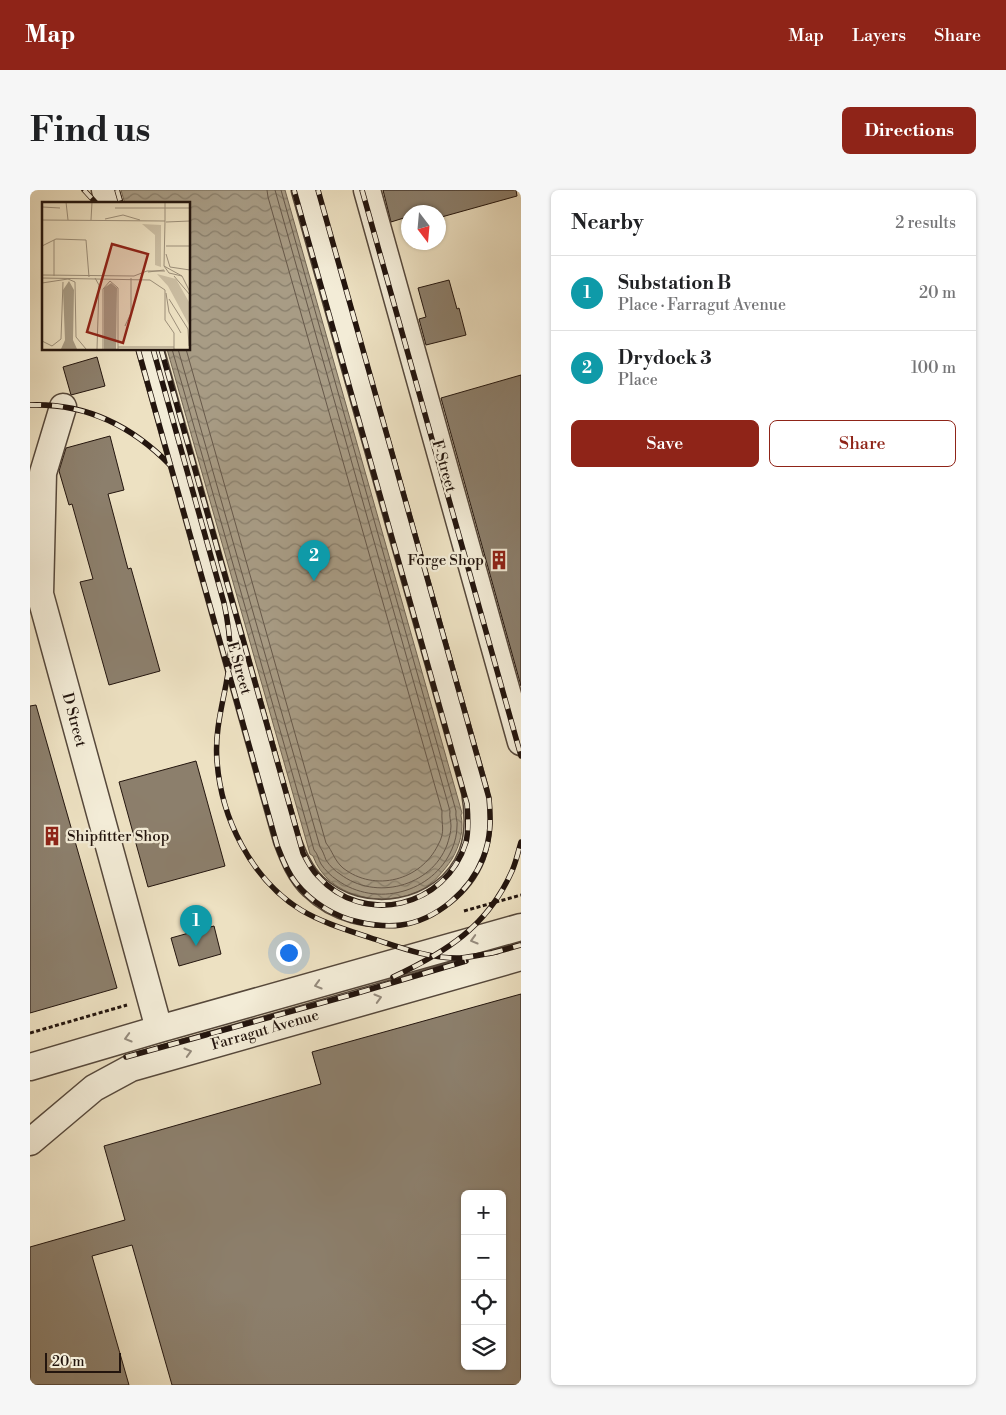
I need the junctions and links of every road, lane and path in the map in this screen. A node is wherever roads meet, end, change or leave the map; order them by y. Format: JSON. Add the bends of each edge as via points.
{"nodes":[{"id":1,"x":305,"y":190,"type":"edge"},
{"id":2,"x":367,"y":190,"type":"edge"},
{"id":3,"x":150,"y":350,"type":"edge"},
{"id":4,"x":63,"y":407,"type":"dead end"},
{"id":5,"x":521,"y":742,"type":"edge"},
{"id":6,"x":521,"y":927,"type":"edge"},
{"id":7,"x":521,"y":957,"type":"edge"},
{"id":8,"x":157,"y":1020,"type":"junction"},
{"id":9,"x":30,"y":1033,"type":"edge"},
{"id":10,"x":83,"y":1051,"type":"junction"},
{"id":11,"x":30,"y":1067,"type":"edge"},
{"id":12,"x":94,"y":1088,"type":"junction"},
{"id":13,"x":30,"y":1142,"type":"edge"}],
"edges":[{"from":1,"to":3,"type":"street","name":"E Street","via":[[478,807],[479,824],[472,856],[455,881],[428,903],[405,911],[379,914],[343,905],[312,886],[294,858]]},
{"from":2,"to":5,"type":"street","name":"F Street"},
{"from":4,"to":8,"type":"street","name":"D Street","via":[[43,473],[40,594]]},
{"from":6,"to":8,"type":"street","name":"Farragut Avenue","one_way":true},
{"from":12,"to":7,"type":"street","name":"Farragut Avenue","one_way":true,"via":[[132,1068]]},
{"from":8,"to":9,"type":"path","via":[[128,1005]]},
{"from":8,"to":10,"type":"street","name":"Farragut Avenue","one_way":true},
{"from":10,"to":11,"type":"street","name":"Farragut Avenue"},
{"from":10,"to":12,"type":"street"},
{"from":12,"to":13,"type":"street","name":"Farragut Avenue"}]}
